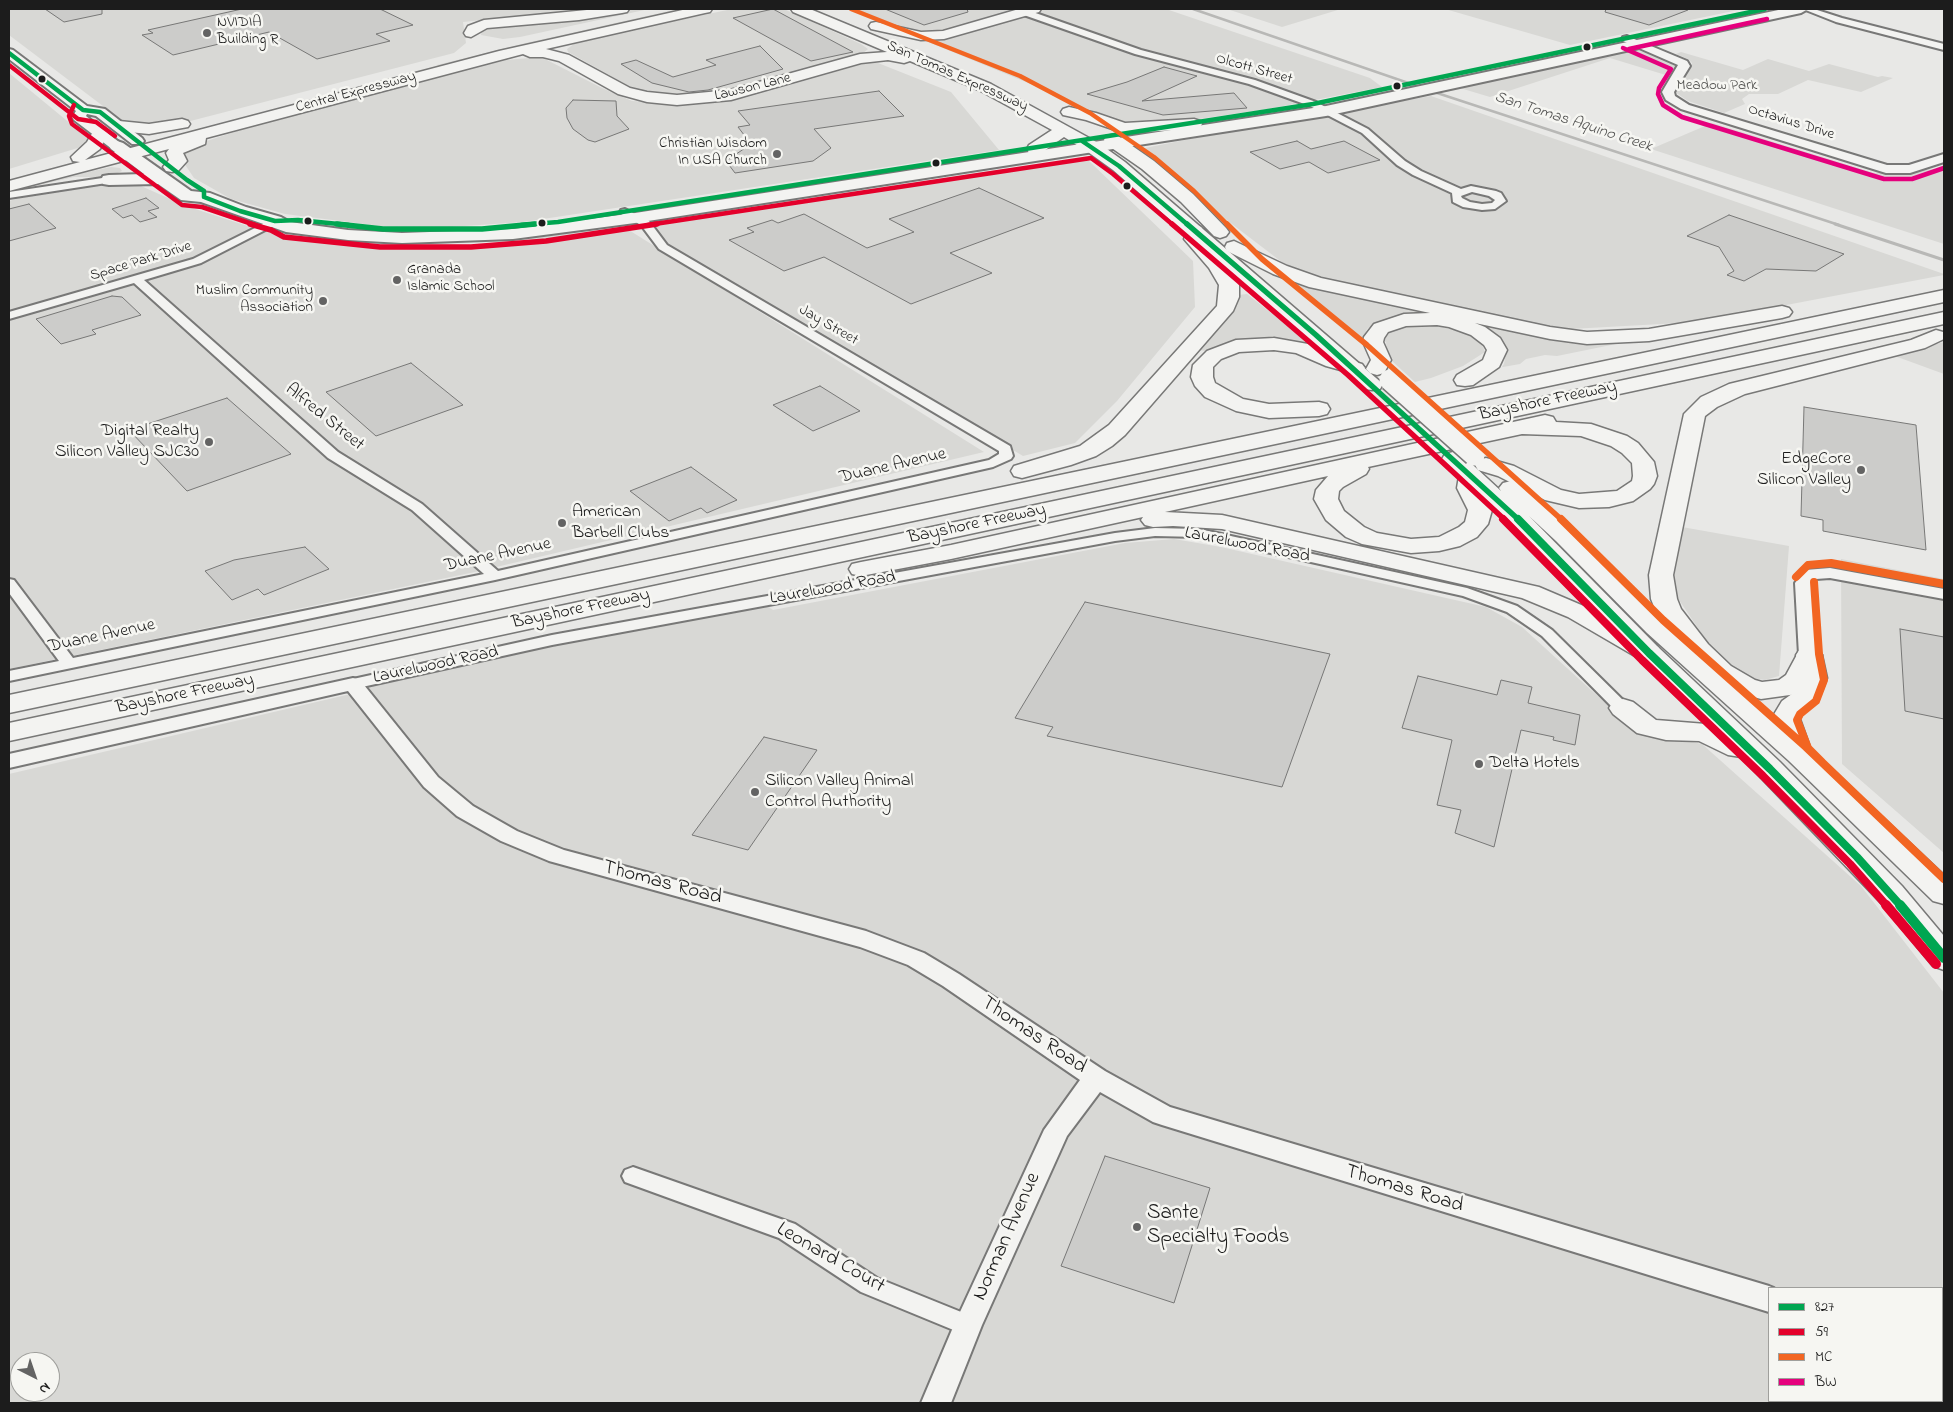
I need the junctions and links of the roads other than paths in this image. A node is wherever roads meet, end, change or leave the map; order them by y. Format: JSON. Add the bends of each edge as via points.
{"nodes":[{"id":1,"x":622,"y":9,"type":"edge"},
{"id":2,"x":671,"y":9,"type":"edge"},
{"id":3,"x":705,"y":9,"type":"edge"},
{"id":4,"x":798,"y":9,"type":"edge"},
{"id":5,"x":825,"y":9,"type":"edge"},
{"id":6,"x":1765,"y":9,"type":"edge"},
{"id":7,"x":1801,"y":9,"type":"edge"},
{"id":8,"x":1807,"y":9,"type":"edge"},
{"id":9,"x":1029,"y":10,"type":"edge"},
{"id":10,"x":869,"y":26,"type":"junction"},
{"id":11,"x":548,"y":35,"type":"junction"},
{"id":12,"x":585,"y":35,"type":"junction"},
{"id":13,"x":944,"y":35,"type":"junction"},
{"id":14,"x":877,"y":41,"type":"junction"},
{"id":15,"x":1634,"y":41,"type":"junction"},
{"id":16,"x":466,"y":44,"type":"junction"},
{"id":17,"x":496,"y":45,"type":"junction"},
{"id":18,"x":1944,"y":47,"type":"edge"},
{"id":19,"x":9,"y":53,"type":"edge"},
{"id":20,"x":942,"y":55,"type":"junction"},
{"id":21,"x":564,"y":58,"type":"junction"},
{"id":22,"x":860,"y":59,"type":"junction"},
{"id":23,"x":920,"y":60,"type":"junction"},
{"id":24,"x":405,"y":71,"type":"junction"},
{"id":25,"x":1319,"y":108,"type":"junction"},
{"id":26,"x":82,"y":110,"type":"junction"},
{"id":27,"x":1069,"y":112,"type":"junction"},
{"id":28,"x":220,"y":124,"type":"junction"},
{"id":29,"x":119,"y":126,"type":"junction"},
{"id":30,"x":1196,"y":128,"type":"junction"},
{"id":31,"x":1062,"y":129,"type":"junction"},
{"id":32,"x":100,"y":133,"type":"junction"},
{"id":33,"x":1101,"y":143,"type":"junction"},
{"id":34,"x":132,"y":147,"type":"junction"},
{"id":35,"x":1035,"y":148,"type":"junction"},
{"id":36,"x":1944,"y":158,"type":"edge"},
{"id":37,"x":79,"y":162,"type":"junction"},
{"id":38,"x":1148,"y":165,"type":"junction"},
{"id":39,"x":145,"y":167,"type":"junction"},
{"id":40,"x":166,"y":173,"type":"junction"},
{"id":41,"x":9,"y":176,"type":"edge"},
{"id":42,"x":109,"y":180,"type":"junction"},
{"id":43,"x":9,"y":186,"type":"edge"},
{"id":44,"x":1459,"y":192,"type":"dead end"},
{"id":45,"x":9,"y":195,"type":"edge"},
{"id":46,"x":630,"y":215,"type":"junction"},
{"id":47,"x":274,"y":221,"type":"junction"},
{"id":48,"x":1195,"y":231,"type":"junction"},
{"id":49,"x":1234,"y":247,"type":"junction"},
{"id":50,"x":136,"y":279,"type":"junction"},
{"id":51,"x":1944,"y":285,"type":"edge"},
{"id":52,"x":1944,"y":296,"type":"edge"},
{"id":53,"x":1775,"y":314,"type":"junction"},
{"id":54,"x":9,"y":316,"type":"edge"},
{"id":55,"x":1942,"y":329,"type":"edge"},
{"id":56,"x":1355,"y":368,"type":"junction"},
{"id":57,"x":1380,"y":378,"type":"junction"},
{"id":58,"x":1465,"y":380,"type":"junction"},
{"id":59,"x":1319,"y":409,"type":"junction"},
{"id":60,"x":1514,"y":429,"type":"junction"},
{"id":61,"x":1390,"y":457,"type":"junction"},
{"id":62,"x":993,"y":463,"type":"joint"},
{"id":63,"x":1471,"y":464,"type":"junction"},
{"id":64,"x":1022,"y":472,"type":"junction"},
{"id":65,"x":951,"y":552,"type":"junction"},
{"id":66,"x":664,"y":565,"type":"junction"},
{"id":67,"x":495,"y":576,"type":"junction"},
{"id":68,"x":9,"y":583,"type":"edge"},
{"id":69,"x":1944,"y":594,"type":"edge"},
{"id":70,"x":553,"y":616,"type":"junction"},
{"id":71,"x":1649,"y":653,"type":"junction"},
{"id":72,"x":1809,"y":656,"type":"junction"},
{"id":73,"x":69,"y":663,"type":"junction"},
{"id":74,"x":9,"y":676,"type":"edge"},
{"id":75,"x":1727,"y":676,"type":"junction"},
{"id":76,"x":353,"y":684,"type":"junction"},
{"id":77,"x":1687,"y":689,"type":"junction"},
{"id":78,"x":1740,"y":701,"type":"junction"},
{"id":79,"x":9,"y":704,"type":"edge"},
{"id":80,"x":1623,"y":708,"type":"junction"},
{"id":81,"x":9,"y":732,"type":"edge"},
{"id":82,"x":1799,"y":754,"type":"junction"},
{"id":83,"x":9,"y":761,"type":"edge"},
{"id":84,"x":1770,"y":769,"type":"junction"},
{"id":85,"x":1944,"y":894,"type":"edge"},
{"id":86,"x":1944,"y":958,"type":"edge"},
{"id":87,"x":1096,"y":1078,"type":"junction"},
{"id":88,"x":633,"y":1176,"type":"dead end"},
{"id":89,"x":1768,"y":1299,"type":"edge"},
{"id":90,"x":968,"y":1325,"type":"junction"},
{"id":91,"x":936,"y":1403,"type":"edge"}],
"edges":[{"from":1,"to":16,"type":"highway","via":[[484,24],[474,29]]},
{"from":2,"to":11,"type":"highway","name":"Central Expressway"},
{"from":3,"to":12,"type":"highway","name":"Central Expressway"},
{"from":4,"to":14,"type":"highway","name":"San Tomas Expressway"},
{"from":5,"to":10,"type":"highway","name":"San Tomas Expressway"},
{"from":6,"to":15,"type":"main road"},
{"from":7,"to":15,"type":"main road"},
{"from":8,"to":18,"type":"street"},
{"from":9,"to":13,"type":"highway"},
{"from":9,"to":25,"type":"street","name":"Olcott Street","via":[[1138,52],[1252,82]]},
{"from":10,"to":13,"type":"highway","via":[[882,26],[905,34]]},
{"from":10,"to":20,"type":"highway","name":"San Tomas Expressway"},
{"from":11,"to":17,"type":"highway"},
{"from":11,"to":24,"type":"highway","name":"Central Expressway"},
{"from":12,"to":17,"type":"highway","name":"Central Expressway"},
{"from":12,"to":21,"type":"highway","via":[[562,46]]},
{"from":13,"to":20,"type":"highway","via":[[935,43]]},
{"from":14,"to":22,"type":"highway","via":[[873,52]]},
{"from":14,"to":23,"type":"highway","name":"San Tomas Expressway"},
{"from":15,"to":25,"type":"main road"},
{"from":15,"to":36,"type":"street","name":"Octavius Drive","via":[[1683,63],[1668,92],[1670,98],[1679,104],[1886,169],[1910,169]]},
{"from":16,"to":17,"type":"highway"},
{"from":16,"to":24,"type":"highway","via":[[410,66]]},
{"from":17,"to":21,"type":"highway","name":"Lawson Lane"},
{"from":17,"to":28,"type":"highway","name":"Central Expressway"},
{"from":19,"to":26,"type":"main road"},
{"from":20,"to":27,"type":"highway","name":"San Tomas Expressway","via":[[1015,85]]},
{"from":21,"to":22,"type":"highway","name":"Lawson Lane","via":[[624,90],[647,97],[677,100],[731,95]]},
{"from":22,"to":23,"type":"highway","name":"Lawson Lane","via":[[888,56]]},
{"from":23,"to":31,"type":"highway","name":"San Tomas Expressway","via":[[990,90]]},
{"from":24,"to":28,"type":"highway","name":"Central Expressway"},
{"from":25,"to":30,"type":"main road"},
{"from":25,"to":44,"type":"street","name":"Olcott Street","via":[[1365,131],[1417,173]]},
{"from":26,"to":29,"type":"main road","via":[[100,112]]},
{"from":26,"to":32,"type":"main road","via":[[78,116]]},
{"from":27,"to":30,"type":"highway","via":[[1124,128]]},
{"from":27,"to":33,"type":"highway","name":"San Tomas Expressway"},
{"from":28,"to":29,"type":"highway","via":[[203,119],[149,129]]},
{"from":28,"to":34,"type":"highway","name":"Central Expressway"},
{"from":28,"to":40,"type":"highway","via":[[211,136],[177,149],[174,154],[178,161]]},
{"from":29,"to":34,"type":"main road"},
{"from":30,"to":33,"type":"main road"},
{"from":30,"to":38,"type":"highway","via":[[1152,147],[1148,152]]},
{"from":31,"to":33,"type":"highway","name":"San Tomas Expressway"},
{"from":31,"to":35,"type":"highway","via":[[1054,138]]},
{"from":32,"to":34,"type":"main road"},
{"from":32,"to":37,"type":"highway"},
{"from":33,"to":35,"type":"main road"},
{"from":33,"to":38,"type":"highway","name":"San Tomas Expressway"},
{"from":33,"to":46,"type":"main road"},
{"from":33,"to":48,"type":"highway","name":"San Tomas Expressway","via":[[1119,166]]},
{"from":34,"to":37,"type":"highway","name":"Central Expressway"},
{"from":34,"to":39,"type":"main road"},
{"from":34,"to":40,"type":"main road"},
{"from":35,"to":46,"type":"main road"},
{"from":37,"to":39,"type":"highway"},
{"from":37,"to":41,"type":"highway","name":"Central Expressway"},
{"from":37,"to":43,"type":"highway","name":"Central Expressway"},
{"from":38,"to":49,"type":"highway","name":"San Tomas Expressway","via":[[1187,198]]},
{"from":39,"to":40,"type":"main road"},
{"from":39,"to":42,"type":"main road"},
{"from":40,"to":42,"type":"main road"},
{"from":40,"to":47,"type":"main road","via":[[187,196],[204,197]]},
{"from":42,"to":45,"type":"street"},
{"from":46,"to":47,"type":"main road","via":[[513,234],[441,238],[348,235],[286,227]]},
{"from":46,"to":62,"type":"street","name":"Jay Street","via":[[645,223],[663,247],[1005,449],[1006,456]]},
{"from":47,"to":50,"type":"street","name":"Space Park Drive","via":[[197,261]]},
{"from":48,"to":56,"type":"highway","name":"San Tomas Expressway"},
{"from":48,"to":64,"type":"highway","via":[[1193,238],[1217,264],[1228,285],[1226,307],[1104,441],[1088,451]]},
{"from":49,"to":53,"type":"highway","via":[[1280,270],[1316,283],[1578,337],[1649,335]]},
{"from":49,"to":57,"type":"highway","name":"San Tomas Expressway","via":[[1340,335]]},
{"from":50,"to":54,"type":"street","name":"Space Park Drive"},
{"from":50,"to":67,"type":"street","name":"Alfred Street","via":[[333,454],[417,506]]},
{"from":51,"to":53,"type":"highway"},
{"from":52,"to":66,"type":"highway","name":"Bayshore Freeway"},
{"from":53,"to":58,"type":"highway"},
{"from":55,"to":60,"type":"highway"},
{"from":55,"to":70,"type":"highway","name":"Bayshore Freeway"},
{"from":55,"to":75,"type":"highway","via":[[1918,344],[1738,389],[1708,402],[1695,414],[1661,575],[1662,587],[1668,609],[1682,630]]},
{"from":56,"to":57,"type":"highway","name":"San Tomas Expressway"},
{"from":56,"to":59,"type":"highway","via":[[1302,348],[1274,344],[1236,346],[1214,355],[1203,364],[1202,377],[1206,386],[1236,404],[1269,411]]},
{"from":57,"to":58,"type":"highway","via":[[1381,360],[1374,337],[1381,328],[1404,320],[1437,319],[1478,331],[1493,342],[1497,350],[1492,363]]},
{"from":57,"to":63,"type":"highway","name":"San Tomas Expressway"},
{"from":58,"to":59,"type":"highway"},
{"from":59,"to":64,"type":"highway"},
{"from":60,"to":61,"type":"highway"},
{"from":60,"to":63,"type":"highway","via":[[1572,428],[1608,436],[1638,456],[1646,468],[1642,484],[1625,496],[1579,501],[1553,495],[1506,472]]},
{"from":61,"to":63,"type":"highway","via":[[1341,478],[1328,490],[1328,506],[1342,523],[1355,532],[1384,542],[1425,546],[1451,541],[1476,524],[1480,510],[1469,488]]},
{"from":61,"to":65,"type":"highway"},
{"from":62,"to":67,"type":"street","name":"Duane Avenue"},
{"from":63,"to":71,"type":"highway","via":[[1516,517]]},
{"from":63,"to":78,"type":"highway","via":[[1565,536],[1656,627]]},
{"from":64,"to":66,"type":"highway","via":[[789,522],[696,546]]},
{"from":65,"to":70,"type":"highway","via":[[593,618]]},
{"from":65,"to":71,"type":"highway","via":[[1130,521],[1173,518],[1222,522],[1530,592],[1577,612]]},
{"from":66,"to":79,"type":"highway","name":"Bayshore Freeway"},
{"from":67,"to":73,"type":"street","name":"Duane Avenue"},
{"from":68,"to":73,"type":"street"},
{"from":69,"to":72,"type":"street","via":[[1830,572],[1810,574],[1804,583]]},
{"from":70,"to":81,"type":"highway","name":"Bayshore Freeway"},
{"from":71,"to":77,"type":"highway"},
{"from":72,"to":75,"type":"highway","via":[[1797,680],[1787,688],[1761,691]]},
{"from":72,"to":82,"type":"highway","via":[[1814,678],[1808,694],[1792,707],[1786,719]]},
{"from":73,"to":74,"type":"street","name":"Duane Avenue"},
{"from":75,"to":78,"type":"highway"},
{"from":76,"to":80,"type":"street","name":"Laurelwood Road","via":[[552,640],[1155,532],[1198,533],[1467,592],[1512,609],[1533,622]]},
{"from":76,"to":83,"type":"street","name":"Laurelwood Road"},
{"from":76,"to":87,"type":"street","name":"Thomas Road","via":[[431,782],[465,811],[509,836],[570,859],[866,940],[916,959]]},
{"from":77,"to":80,"type":"highway","via":[[1683,711],[1673,718],[1651,718]]},
{"from":77,"to":84,"type":"highway"},
{"from":78,"to":82,"type":"highway"},
{"from":80,"to":84,"type":"highway","via":[[1647,727],[1713,735]]},
{"from":82,"to":85,"type":"highway"},
{"from":84,"to":86,"type":"highway","via":[[1892,894]]},
{"from":87,"to":89,"type":"street","name":"Thomas Road","via":[[1162,1115]]},
{"from":87,"to":90,"type":"street","name":"Norman Avenue","via":[[1056,1130]]},
{"from":88,"to":90,"type":"street","name":"Leonard Court","via":[[787,1230],[869,1285]]},
{"from":90,"to":91,"type":"street","name":"Norman Avenue"}]}
